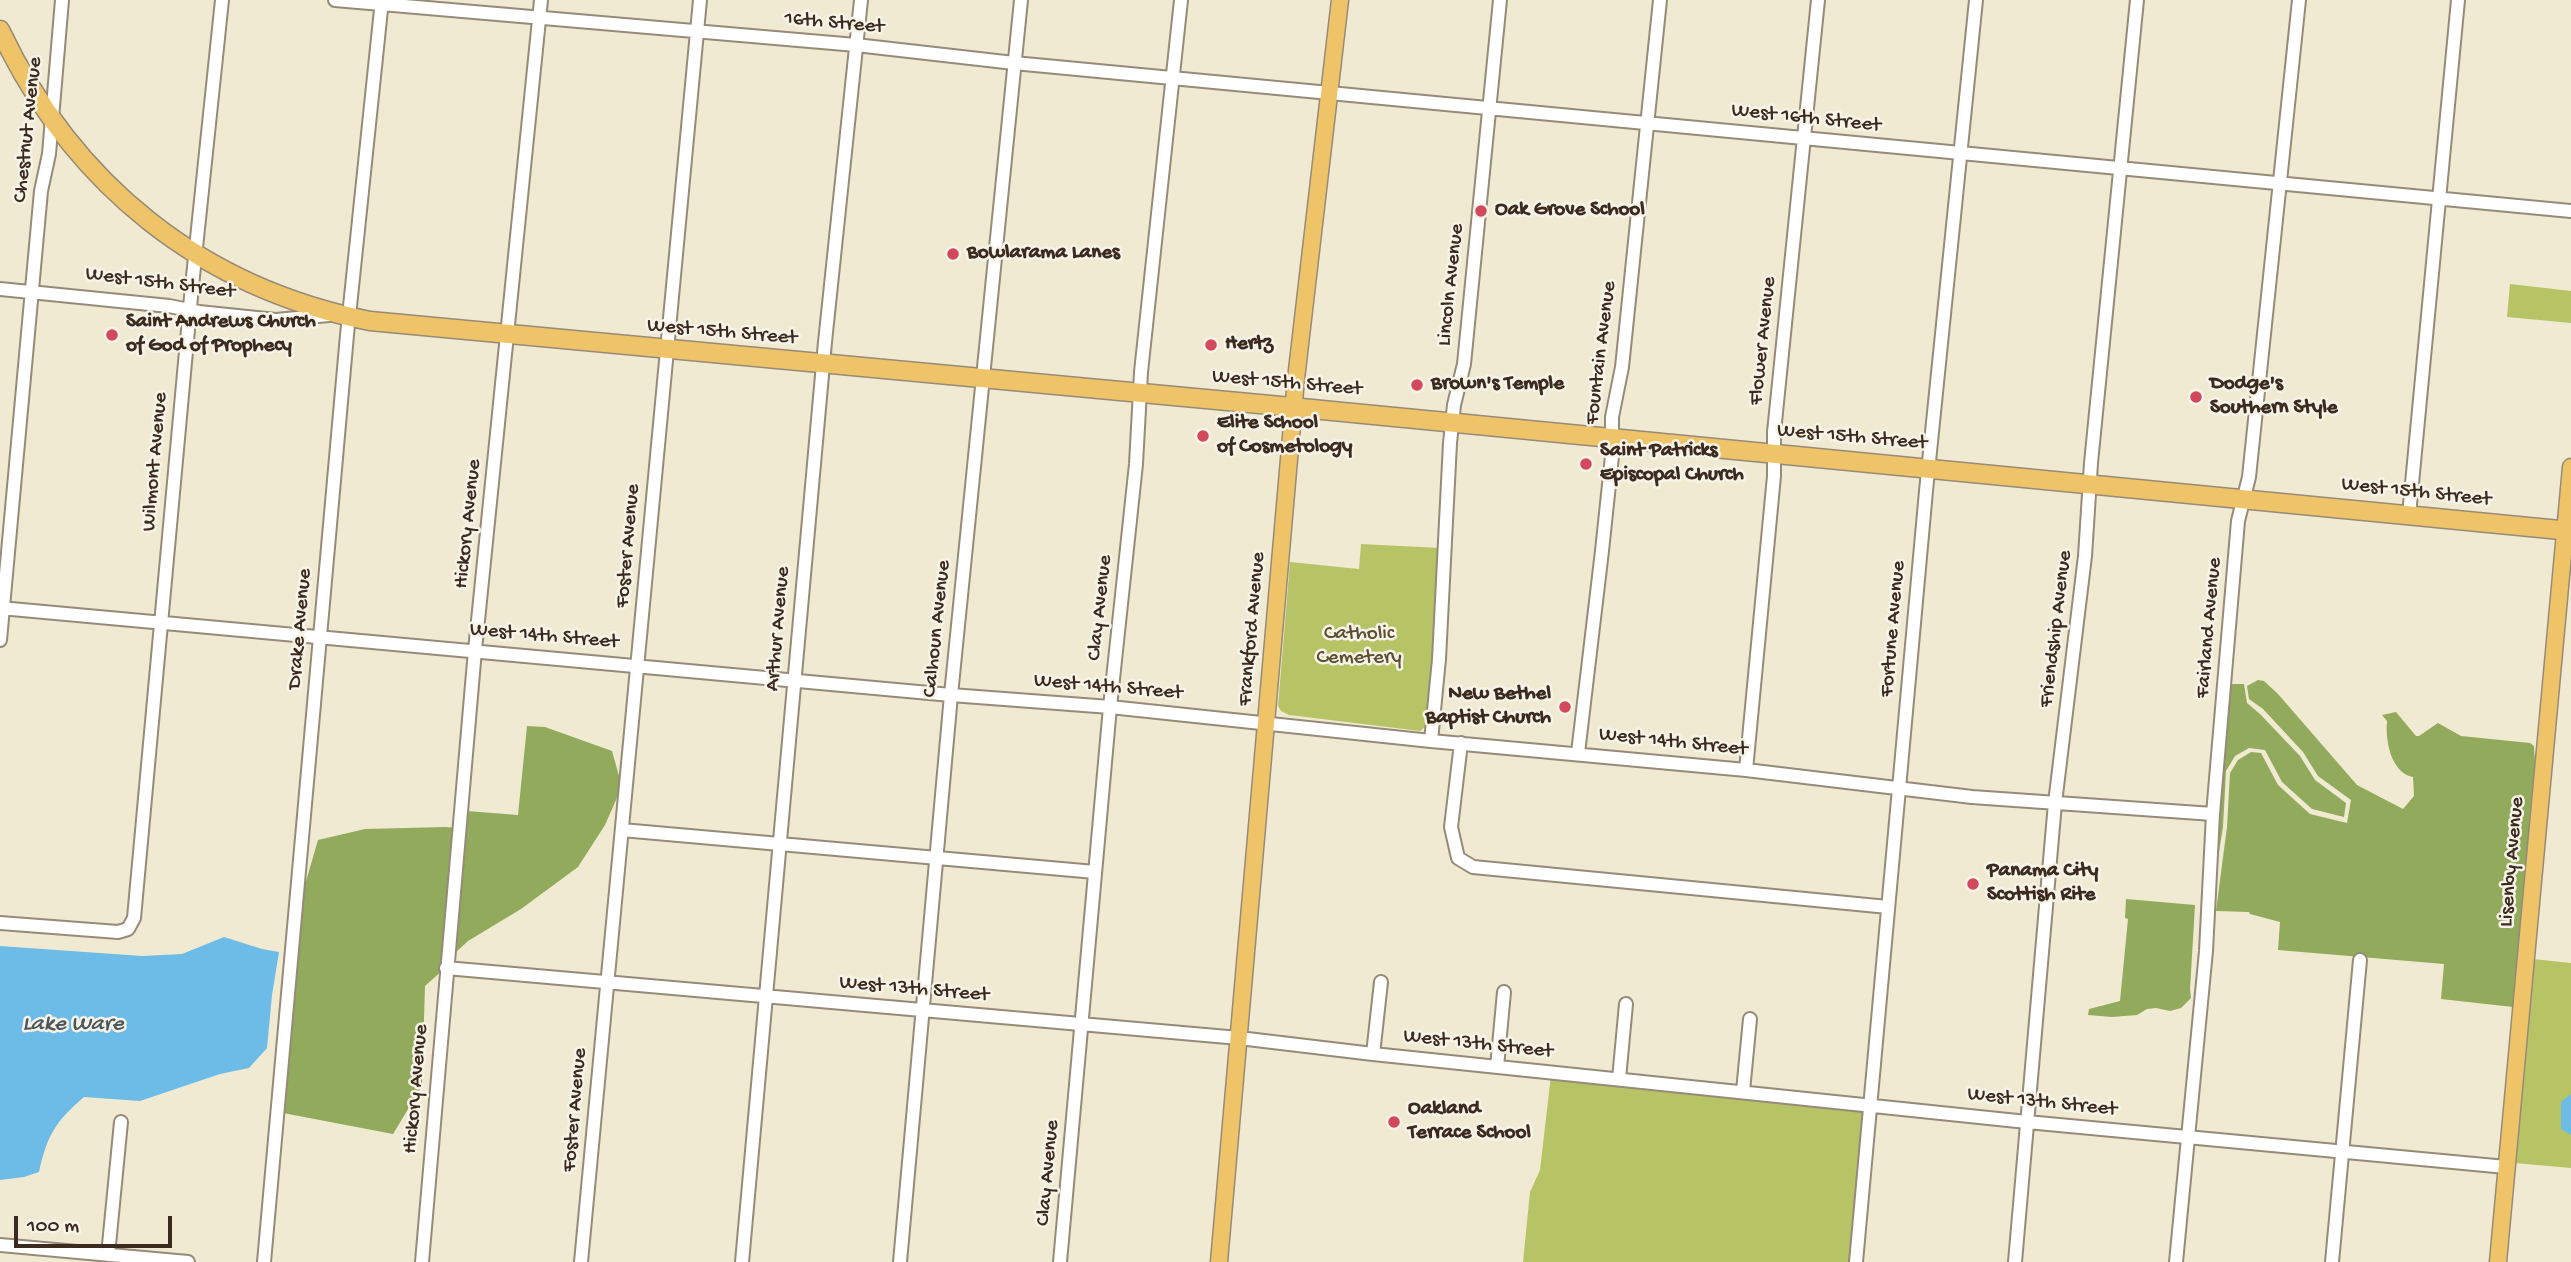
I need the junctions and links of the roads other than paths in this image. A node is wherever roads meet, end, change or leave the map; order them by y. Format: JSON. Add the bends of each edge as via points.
{"nodes":[{"id":1,"x":62,"y":0,"type":"edge"},
{"id":2,"x":222,"y":0,"type":"edge"},
{"id":3,"x":335,"y":0,"type":"edge"},
{"id":4,"x":541,"y":0,"type":"edge"},
{"id":5,"x":700,"y":0,"type":"edge"},
{"id":6,"x":861,"y":0,"type":"edge"},
{"id":7,"x":1021,"y":0,"type":"edge"},
{"id":8,"x":1181,"y":0,"type":"edge"},
{"id":9,"x":1340,"y":0,"type":"edge"},
{"id":10,"x":1500,"y":0,"type":"edge"},
{"id":11,"x":1660,"y":0,"type":"edge"},
{"id":12,"x":1818,"y":0,"type":"edge"},
{"id":13,"x":1976,"y":0,"type":"edge"},
{"id":14,"x":2137,"y":0,"type":"edge"},
{"id":15,"x":2299,"y":0,"type":"edge"},
{"id":16,"x":2458,"y":0,"type":"edge"},
{"id":17,"x":382,"y":1,"type":"edge"},
{"id":18,"x":539,"y":18,"type":"junction"},
{"id":19,"x":0,"y":30,"type":"edge"},
{"id":20,"x":696,"y":32,"type":"junction"},
{"id":21,"x":856,"y":45,"type":"junction"},
{"id":22,"x":1014,"y":63,"type":"junction"},
{"id":23,"x":1172,"y":78,"type":"junction"},
{"id":24,"x":1330,"y":92,"type":"junction"},
{"id":25,"x":1489,"y":107,"type":"junction"},
{"id":26,"x":52,"y":120,"type":"junction"},
{"id":27,"x":1646,"y":122,"type":"junction"},
{"id":28,"x":1804,"y":139,"type":"junction"},
{"id":29,"x":1959,"y":153,"type":"junction"},
{"id":30,"x":2120,"y":168,"type":"junction"},
{"id":31,"x":2278,"y":183,"type":"junction"},
{"id":32,"x":2438,"y":198,"type":"junction"},
{"id":33,"x":2571,"y":211,"type":"edge"},
{"id":34,"x":195,"y":253,"type":"junction"},
{"id":35,"x":0,"y":289,"type":"edge"},
{"id":36,"x":32,"y":292,"type":"junction"},
{"id":37,"x":190,"y":310,"type":"junction"},
{"id":38,"x":342,"y":315,"type":"junction"},
{"id":39,"x":507,"y":336,"type":"junction"},
{"id":40,"x":667,"y":350,"type":"junction"},
{"id":41,"x":823,"y":365,"type":"junction"},
{"id":42,"x":982,"y":380,"type":"junction"},
{"id":43,"x":1140,"y":394,"type":"junction"},
{"id":44,"x":1294,"y":407,"type":"junction"},
{"id":45,"x":1452,"y":423,"type":"junction"},
{"id":46,"x":1612,"y":438,"type":"junction"},
{"id":47,"x":1774,"y":454,"type":"junction"},
{"id":48,"x":2571,"y":467,"type":"edge"},
{"id":49,"x":1928,"y":468,"type":"junction"},
{"id":50,"x":2090,"y":484,"type":"junction"},
{"id":51,"x":2244,"y":499,"type":"junction"},
{"id":52,"x":2409,"y":515,"type":"junction"},
{"id":53,"x":2568,"y":531,"type":"edge"},
{"id":54,"x":1,"y":608,"type":"edge"},
{"id":55,"x":161,"y":622,"type":"junction"},
{"id":56,"x":320,"y":637,"type":"junction"},
{"id":57,"x":0,"y":640,"type":"edge"},
{"id":58,"x":475,"y":650,"type":"junction"},
{"id":59,"x":637,"y":665,"type":"junction"},
{"id":60,"x":793,"y":680,"type":"junction"},
{"id":61,"x":951,"y":695,"type":"junction"},
{"id":62,"x":1110,"y":707,"type":"junction"},
{"id":63,"x":1266,"y":722,"type":"junction"},
{"id":64,"x":1431,"y":741,"type":"junction"},
{"id":65,"x":1461,"y":743,"type":"junction"},
{"id":66,"x":1578,"y":753,"type":"junction"},
{"id":67,"x":1746,"y":770,"type":"junction"},
{"id":68,"x":1898,"y":788,"type":"junction"},
{"id":69,"x":2055,"y":803,"type":"junction"},
{"id":70,"x":2213,"y":814,"type":"junction"},
{"id":71,"x":622,"y":830,"type":"junction"},
{"id":72,"x":778,"y":844,"type":"junction"},
{"id":73,"x":935,"y":858,"type":"junction"},
{"id":74,"x":1095,"y":872,"type":"junction"},
{"id":75,"x":1888,"y":907,"type":"junction"},
{"id":76,"x":0,"y":923,"type":"edge"},
{"id":77,"x":2360,"y":960,"type":"dead end"},
{"id":78,"x":446,"y":968,"type":"junction"},
{"id":79,"x":607,"y":981,"type":"junction"},
{"id":80,"x":1381,"y":982,"type":"dead end"},
{"id":81,"x":1504,"y":992,"type":"dead end"},
{"id":82,"x":765,"y":996,"type":"junction"},
{"id":83,"x":1626,"y":1004,"type":"dead end"},
{"id":84,"x":922,"y":1010,"type":"junction"},
{"id":85,"x":1751,"y":1019,"type":"dead end"},
{"id":86,"x":1083,"y":1024,"type":"junction"},
{"id":87,"x":1239,"y":1038,"type":"junction"},
{"id":88,"x":1373,"y":1054,"type":"junction"},
{"id":89,"x":1497,"y":1067,"type":"junction"},
{"id":90,"x":1619,"y":1079,"type":"junction"},
{"id":91,"x":1743,"y":1091,"type":"junction"},
{"id":92,"x":1871,"y":1105,"type":"junction"},
{"id":93,"x":121,"y":1122,"type":"dead end"},
{"id":94,"x":2027,"y":1122,"type":"junction"},
{"id":95,"x":2188,"y":1136,"type":"junction"},
{"id":96,"x":2342,"y":1150,"type":"junction"},
{"id":97,"x":2506,"y":1167,"type":"junction"},
{"id":98,"x":0,"y":1245,"type":"edge"},
{"id":99,"x":106,"y":1257,"type":"edge"},
{"id":100,"x":188,"y":1262,"type":"edge"},
{"id":101,"x":264,"y":1262,"type":"edge"},
{"id":102,"x":422,"y":1262,"type":"edge"},
{"id":103,"x":581,"y":1262,"type":"edge"},
{"id":104,"x":742,"y":1262,"type":"edge"},
{"id":105,"x":900,"y":1262,"type":"edge"},
{"id":106,"x":1060,"y":1262,"type":"edge"},
{"id":107,"x":1219,"y":1262,"type":"edge"},
{"id":108,"x":1856,"y":1262,"type":"edge"},
{"id":109,"x":2014,"y":1262,"type":"edge"},
{"id":110,"x":2176,"y":1262,"type":"edge"},
{"id":111,"x":2332,"y":1262,"type":"edge"},
{"id":112,"x":2498,"y":1262,"type":"edge"}],
"edges":[{"from":1,"to":26,"type":"street","name":"Chestnut Avenue"},
{"from":2,"to":34,"type":"street","name":"Wilmont Avenue"},
{"from":3,"to":17,"type":"street","name":"16th Street"},
{"from":4,"to":18,"type":"street","name":"Hickory Avenue"},
{"from":5,"to":20,"type":"street","name":"Foster Avenue"},
{"from":6,"to":21,"type":"street","name":"Arthur Avenue"},
{"from":7,"to":22,"type":"street","name":"Calhoun Avenue"},
{"from":8,"to":23,"type":"street","name":"Clay Avenue"},
{"from":9,"to":24,"type":"main road","name":"Frankford Avenue"},
{"from":10,"to":25,"type":"street","name":"Lincoln Avenue"},
{"from":11,"to":27,"type":"street","name":"Fountain Avenue"},
{"from":12,"to":28,"type":"street","name":"Flower Avenue"},
{"from":13,"to":29,"type":"street","name":"Fortune Avenue"},
{"from":14,"to":30,"type":"street","name":"Friendship Avenue"},
{"from":15,"to":31,"type":"street","name":"Fairland Avenue"},
{"from":16,"to":32,"type":"street"},
{"from":17,"to":18,"type":"street","name":"16th Street"},
{"from":17,"to":38,"type":"street","name":"Drake Avenue"},
{"from":18,"to":20,"type":"street","name":"16th Street"},
{"from":18,"to":39,"type":"street","name":"Hickory Avenue"},
{"from":19,"to":26,"type":"highway"},
{"from":20,"to":21,"type":"street","name":"16th Street"},
{"from":20,"to":40,"type":"street","name":"Foster Avenue"},
{"from":21,"to":22,"type":"street","name":"16th Street"},
{"from":21,"to":41,"type":"street","name":"Arthur Avenue"},
{"from":22,"to":23,"type":"street","name":"16th Street"},
{"from":22,"to":42,"type":"street","name":"Calhoun Avenue"},
{"from":23,"to":24,"type":"street","name":"16th Street"},
{"from":23,"to":43,"type":"street","name":"Clay Avenue"},
{"from":24,"to":25,"type":"street","name":"West 16th Street"},
{"from":24,"to":44,"type":"main road","name":"Frankford Avenue"},
{"from":25,"to":27,"type":"street","name":"West 16th Street"},
{"from":25,"to":45,"type":"street","name":"Lincoln Avenue","via":[[1464,364]]},
{"from":26,"to":34,"type":"highway","via":[[121,198]]},
{"from":26,"to":36,"type":"street","name":"Chestnut Avenue"},
{"from":27,"to":28,"type":"street","name":"West 16th Street"},
{"from":27,"to":46,"type":"street","name":"Fountain Avenue"},
{"from":28,"to":29,"type":"street","name":"West 16th Street"},
{"from":28,"to":47,"type":"street","name":"Flower Avenue"},
{"from":29,"to":30,"type":"street","name":"West 16th Street"},
{"from":29,"to":49,"type":"street","name":"Fortune Avenue"},
{"from":30,"to":31,"type":"street","name":"West 16th Street"},
{"from":30,"to":50,"type":"street","name":"Friendship Avenue"},
{"from":31,"to":32,"type":"street"},
{"from":31,"to":51,"type":"street","name":"Fairland Avenue"},
{"from":32,"to":33,"type":"street"},
{"from":32,"to":52,"type":"street"},
{"from":34,"to":37,"type":"street","name":"Wilmont Avenue"},
{"from":34,"to":38,"type":"highway","via":[[271,292]]},
{"from":35,"to":36,"type":"street","name":"West 15th Street"},
{"from":36,"to":37,"type":"street","name":"West 15th Street"},
{"from":36,"to":54,"type":"street","name":"Chestnut Avenue"},
{"from":37,"to":38,"type":"street","name":"West 15th Street","via":[[276,320]]},
{"from":37,"to":55,"type":"street","name":"Wilmont Avenue"},
{"from":38,"to":39,"type":"highway","name":"West 15th Street"},
{"from":38,"to":56,"type":"street","name":"Drake Avenue"},
{"from":39,"to":40,"type":"highway","name":"West 15th Street"},
{"from":39,"to":58,"type":"street","name":"Hickory Avenue"},
{"from":40,"to":41,"type":"highway","name":"West 15th Street"},
{"from":40,"to":59,"type":"street","name":"Foster Avenue"},
{"from":41,"to":42,"type":"highway","name":"West 15th Street"},
{"from":41,"to":60,"type":"street","name":"Arthur Avenue"},
{"from":42,"to":43,"type":"highway","name":"West 15th Street"},
{"from":42,"to":61,"type":"street","name":"Calhoun Avenue"},
{"from":43,"to":44,"type":"highway","name":"West 15th Street"},
{"from":43,"to":62,"type":"street","name":"Clay Avenue"},
{"from":44,"to":45,"type":"highway","name":"West 15th Street"},
{"from":44,"to":63,"type":"main road","name":"Frankford Avenue"},
{"from":45,"to":46,"type":"highway","name":"West 15th Street"},
{"from":45,"to":64,"type":"street","name":"Lincoln Avenue"},
{"from":46,"to":47,"type":"highway","name":"West 15th Street"},
{"from":46,"to":66,"type":"street","name":"Fountain Avenue"},
{"from":47,"to":49,"type":"highway","name":"West 15th Street"},
{"from":47,"to":67,"type":"street","name":"Flower Avenue"},
{"from":48,"to":53,"type":"main road","name":"Lisenby Avenue"},
{"from":49,"to":50,"type":"highway","name":"West 15th Street"},
{"from":49,"to":68,"type":"street","name":"Fortune Avenue"},
{"from":50,"to":51,"type":"highway","name":"West 15th Street"},
{"from":50,"to":69,"type":"street","name":"Friendship Avenue"},
{"from":51,"to":52,"type":"highway","name":"West 15th Street"},
{"from":51,"to":70,"type":"street","name":"Fairland Avenue","via":[[2238,521]]},
{"from":52,"to":53,"type":"highway","name":"West 15th Street"},
{"from":53,"to":97,"type":"main road","name":"Lisenby Avenue"},
{"from":54,"to":55,"type":"street","name":"West 14th Street"},
{"from":54,"to":57,"type":"street","name":"Chestnut Avenue"},
{"from":55,"to":56,"type":"street","name":"West 14th Street"},
{"from":55,"to":76,"type":"street","name":"Wilmont Avenue","via":[[130,927],[115,932]]},
{"from":56,"to":58,"type":"street","name":"West 14th Street"},
{"from":56,"to":101,"type":"street","name":"Drake Avenue"},
{"from":58,"to":59,"type":"street","name":"West 14th Street"},
{"from":58,"to":78,"type":"street","name":"Hickory Avenue"},
{"from":59,"to":60,"type":"street","name":"West 14th Street"},
{"from":59,"to":71,"type":"street","name":"Foster Avenue"},
{"from":60,"to":61,"type":"street","name":"West 14th Street"},
{"from":60,"to":72,"type":"street","name":"Arthur Avenue"},
{"from":61,"to":62,"type":"street","name":"West 14th Street"},
{"from":61,"to":73,"type":"street","name":"Calhoun Avenue"},
{"from":62,"to":63,"type":"street","name":"West 14th Street"},
{"from":62,"to":74,"type":"street","name":"Clay Avenue"},
{"from":63,"to":64,"type":"street","name":"West 14th Street"},
{"from":63,"to":87,"type":"main road","name":"Frankford Avenue"},
{"from":64,"to":65,"type":"street","name":"West 14th Street"},
{"from":65,"to":66,"type":"street","name":"West 14th Street"},
{"from":65,"to":75,"type":"street","via":[[1452,839],[1458,858],[1473,867]]},
{"from":66,"to":67,"type":"street","name":"West 14th Street"},
{"from":67,"to":68,"type":"street","name":"West 14th Street"},
{"from":68,"to":69,"type":"street","name":"West 14th Street"},
{"from":68,"to":75,"type":"street","name":"Fortune Avenue"},
{"from":69,"to":70,"type":"street","name":"West 14th Street"},
{"from":69,"to":94,"type":"street","name":"Friendship Avenue"},
{"from":70,"to":95,"type":"street","name":"Fairland Avenue","via":[[2206,951]]},
{"from":71,"to":72,"type":"street"},
{"from":71,"to":79,"type":"street","name":"Foster Avenue"},
{"from":72,"to":73,"type":"street"},
{"from":72,"to":82,"type":"street","name":"Arthur Avenue"},
{"from":73,"to":74,"type":"street"},
{"from":73,"to":84,"type":"street","name":"Calhoun Avenue"},
{"from":74,"to":86,"type":"street","name":"Clay Avenue"},
{"from":75,"to":92,"type":"street","name":"Fortune Avenue"},
{"from":77,"to":96,"type":"street"},
{"from":78,"to":79,"type":"street","name":"West 13th Street"},
{"from":78,"to":102,"type":"street","name":"Hickory Avenue"},
{"from":79,"to":82,"type":"street","name":"West 13th Street"},
{"from":79,"to":103,"type":"street","name":"Foster Avenue"},
{"from":80,"to":88,"type":"street"},
{"from":81,"to":89,"type":"street"},
{"from":82,"to":84,"type":"street","name":"West 13th Street"},
{"from":82,"to":104,"type":"street","name":"Arthur Avenue"},
{"from":83,"to":90,"type":"street"},
{"from":84,"to":86,"type":"street","name":"West 13th Street"},
{"from":84,"to":105,"type":"street","name":"Calhoun Avenue"},
{"from":85,"to":91,"type":"street"},
{"from":86,"to":87,"type":"street","name":"West 13th Street"},
{"from":86,"to":106,"type":"street","name":"Clay Avenue"},
{"from":87,"to":88,"type":"street","name":"West 13th Street"},
{"from":87,"to":107,"type":"main road","name":"Frankford Avenue"},
{"from":88,"to":89,"type":"street","name":"West 13th Street"},
{"from":89,"to":90,"type":"street","name":"West 13th Street"},
{"from":90,"to":91,"type":"street","name":"West 13th Street"},
{"from":91,"to":92,"type":"street","name":"West 13th Street"},
{"from":92,"to":94,"type":"street","name":"West 13th Street"},
{"from":92,"to":108,"type":"street","name":"Fortune Avenue"},
{"from":93,"to":99,"type":"street"},
{"from":94,"to":95,"type":"street","name":"West 13th Street"},
{"from":94,"to":109,"type":"street","name":"Friendship Avenue"},
{"from":95,"to":96,"type":"street","name":"West 13th Street"},
{"from":95,"to":110,"type":"street","name":"Fairland Avenue"},
{"from":96,"to":97,"type":"street","name":"West 13th Street"},
{"from":96,"to":111,"type":"street"},
{"from":97,"to":112,"type":"main road","name":"Lisenby Avenue"},
{"from":98,"to":99,"type":"street"},
{"from":99,"to":100,"type":"street"}]}
